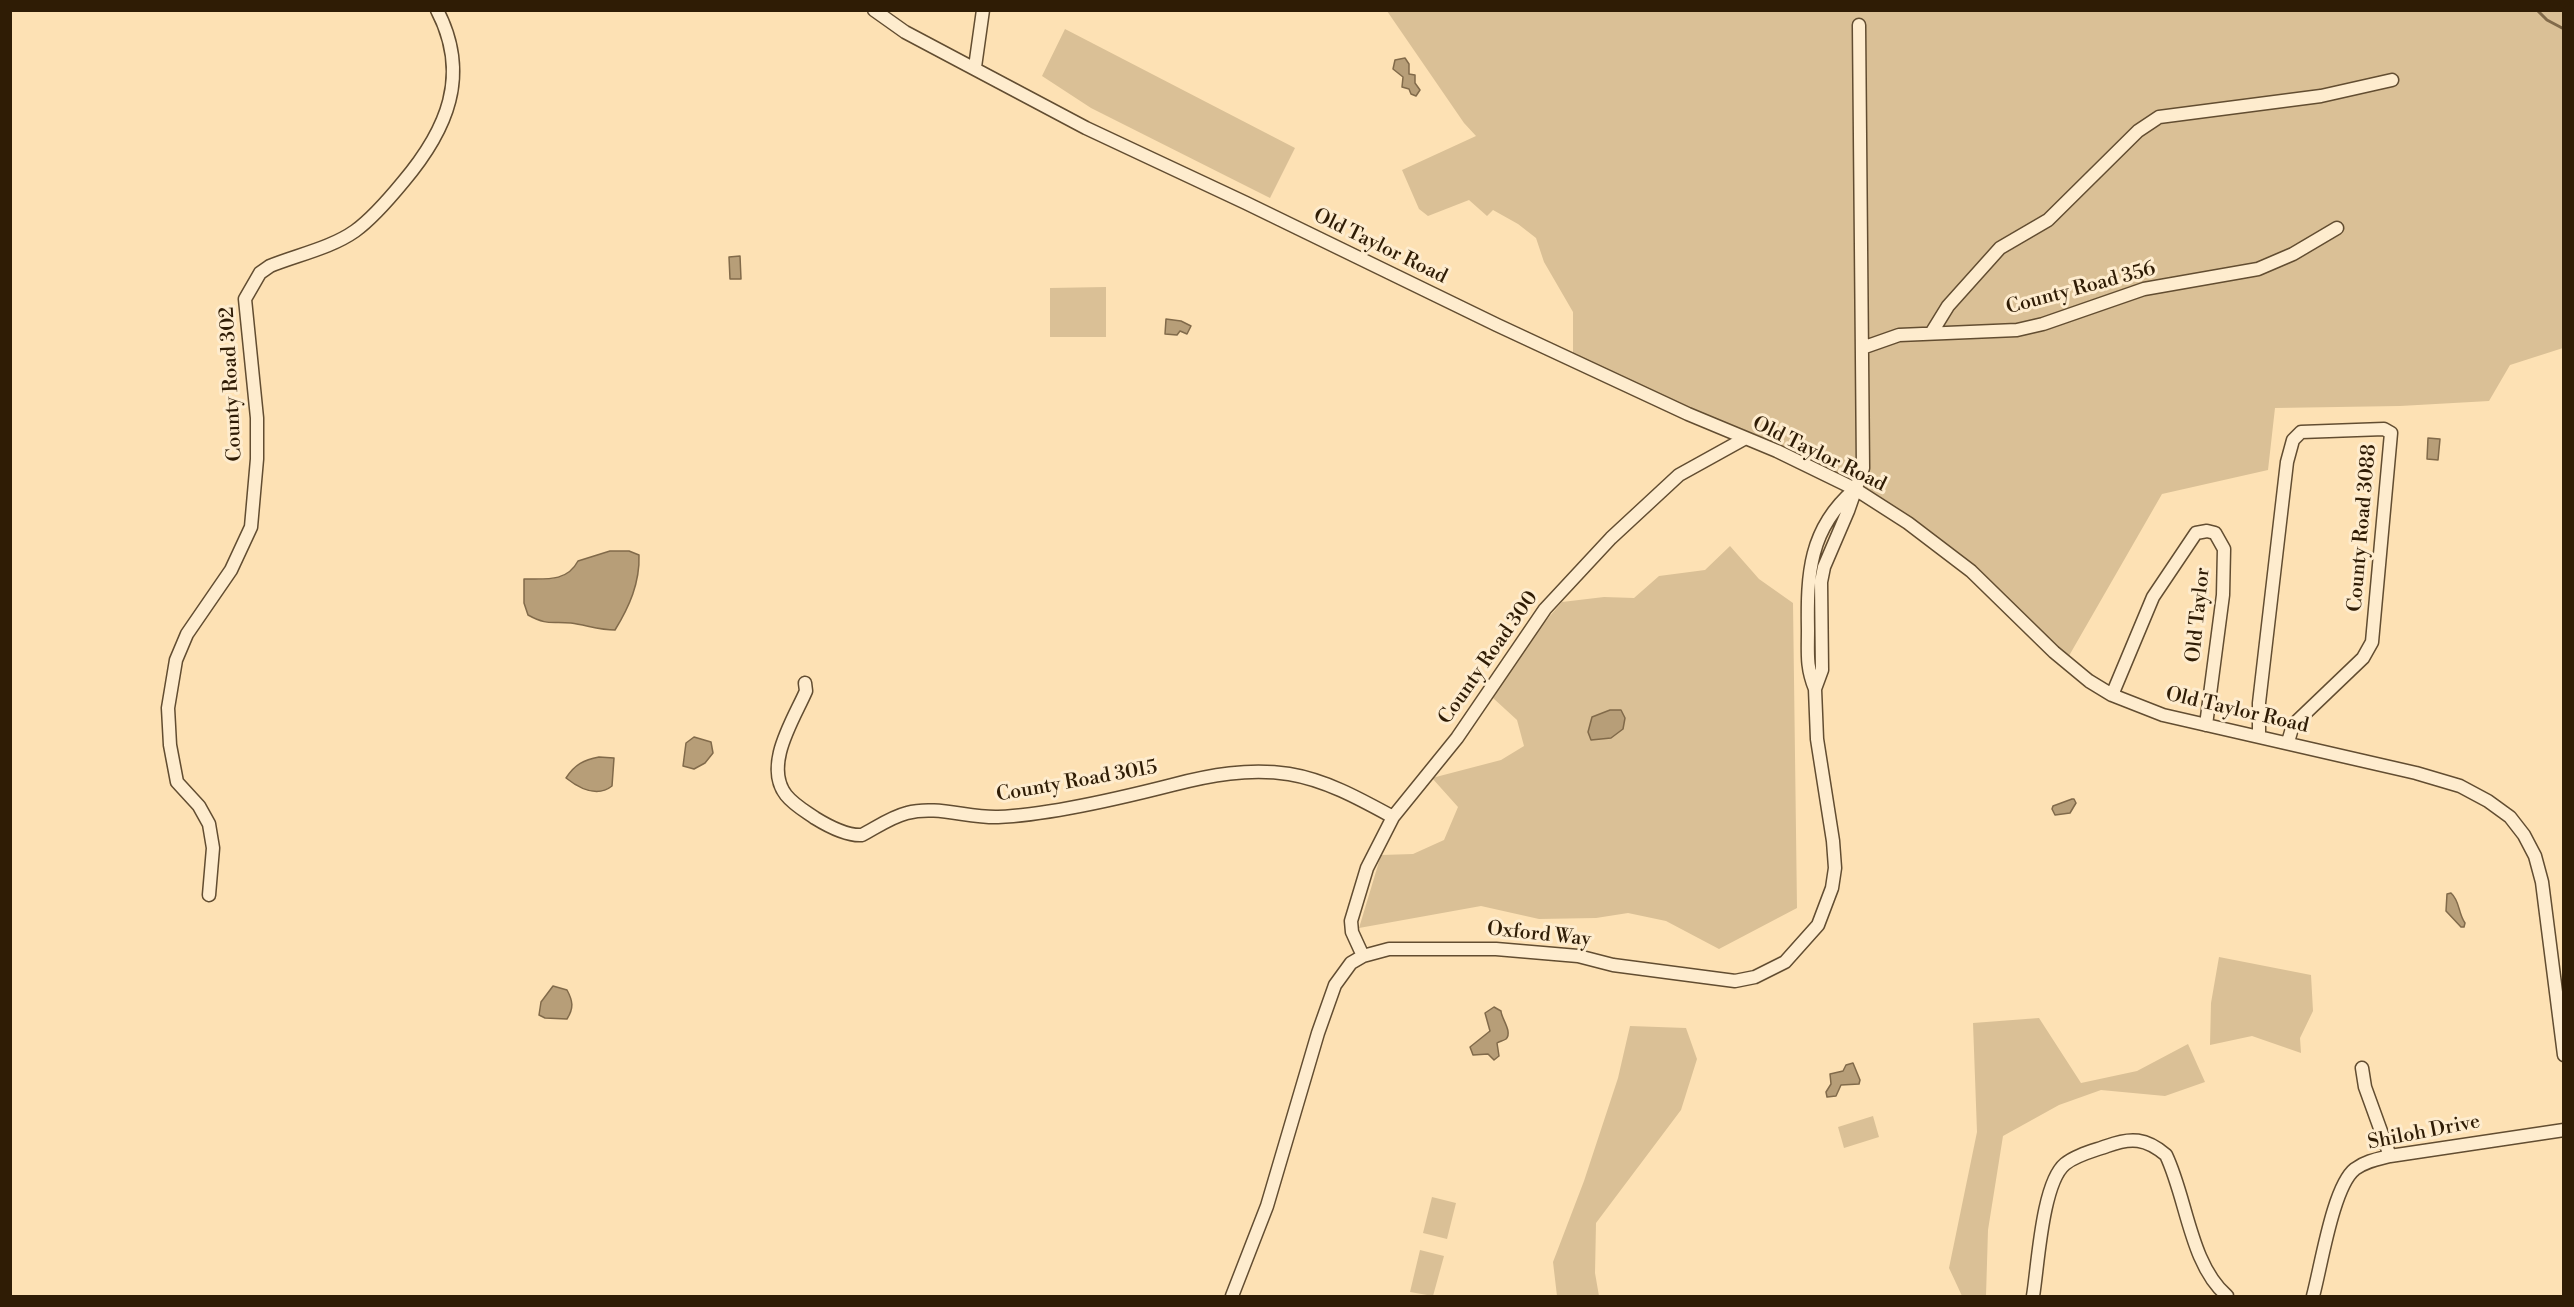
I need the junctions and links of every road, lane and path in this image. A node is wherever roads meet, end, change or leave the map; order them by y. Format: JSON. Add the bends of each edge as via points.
{"nodes":[{"id":1,"x":437,"y":10,"type":"edge"},
{"id":2,"x":874,"y":10,"type":"edge"},
{"id":3,"x":983,"y":10,"type":"edge"},
{"id":4,"x":1859,"y":25,"type":"dead end"},
{"id":5,"x":975,"y":67,"type":"junction"},
{"id":6,"x":2392,"y":80,"type":"dead end"},
{"id":7,"x":2337,"y":228,"type":"dead end"},
{"id":8,"x":1932,"y":332,"type":"junction"},
{"id":9,"x":1862,"y":348,"type":"junction"},
{"id":10,"x":1744,"y":439,"type":"junction"},
{"id":11,"x":1855,"y":489,"type":"junction"},
{"id":12,"x":805,"y":683,"type":"dead end"},
{"id":13,"x":2112,"y":695,"type":"junction"},
{"id":14,"x":2206,"y":725,"type":"junction"},
{"id":15,"x":2259,"y":736,"type":"junction"},
{"id":16,"x":2288,"y":742,"type":"junction"},
{"id":17,"x":1393,"y":817,"type":"junction"},
{"id":18,"x":208,"y":895,"type":"dead end"},
{"id":19,"x":1364,"y":956,"type":"junction"},
{"id":20,"x":2564,"y":1055,"type":"edge"},
{"id":21,"x":2362,"y":1068,"type":"dead end"},
{"id":22,"x":2564,"y":1130,"type":"edge"},
{"id":23,"x":2390,"y":1156,"type":"junction"},
{"id":24,"x":1232,"y":1296,"type":"edge"},
{"id":25,"x":2033,"y":1296,"type":"edge"},
{"id":26,"x":2227,"y":1296,"type":"edge"},
{"id":27,"x":2313,"y":1296,"type":"edge"}],
"edges":[{"from":1,"to":18,"type":"street","name":"County Road 302","via":[[452,50],[453,87],[449,109],[431,144],[385,204],[354,232],[270,266],[260,273],[245,299],[257,418],[251,527],[231,570],[187,634],[176,660],[168,708],[177,782],[209,824],[213,848]]},
{"from":2,"to":5,"type":"street","name":"Old Taylor Road","via":[[905,32]]},
{"from":3,"to":5,"type":"street"},
{"from":4,"to":9,"type":"street"},
{"from":5,"to":10,"type":"street","name":"Old Taylor Road","via":[[1086,128]]},
{"from":6,"to":8,"type":"street","via":[[2321,96],[2159,117],[2139,131],[2048,220],[2000,248],[1948,306]]},
{"from":7,"to":8,"type":"street","name":"County Road 356","via":[[2258,269],[2144,289],[2017,330]]},
{"from":8,"to":9,"type":"street","name":"County Road 356","via":[[1899,335]]},
{"from":9,"to":11,"type":"street","via":[[1863,468]]},
{"from":10,"to":11,"type":"street","name":"Old Taylor Road"},
{"from":10,"to":17,"type":"street","name":"County Road 300","via":[[1679,475],[1611,538],[1545,609],[1457,738]]},
{"from":11,"to":13,"type":"street","name":"Old Taylor Road","via":[[1971,571],[2054,652]]},
{"from":11,"to":19,"type":"street","name":"Oxford Way","via":[[1824,567],[1822,670],[1815,689],[1817,739],[1835,868],[1818,925],[1785,962],[1755,977],[1735,981],[1534,951],[1406,948]]},
{"from":12,"to":17,"type":"street","name":"County Road 3015","via":[[806,691],[781,750],[779,780],[787,796],[801,808],[855,836],[908,813],[997,817],[1026,814],[1202,776],[1241,772],[1288,774],[1316,782],[1343,790]]},
{"from":13,"to":14,"type":"street","name":"Old Taylor Road","via":[[2163,715]]},
{"from":13,"to":14,"type":"street","name":"Old Taylor","via":[[2153,597],[2196,533],[2215,533],[2224,549],[2223,595]]},
{"from":14,"to":15,"type":"street","name":"Old Taylor Road"},
{"from":15,"to":16,"type":"street","name":"Old Taylor Road"},
{"from":15,"to":16,"type":"street","name":"County Road 3088","via":[[2259,703],[2287,462],[2293,440],[2301,432],[2384,429],[2391,433],[2372,642],[2363,658],[2293,725]]},
{"from":16,"to":20,"type":"street","name":"Old Taylor Road","via":[[2460,786],[2510,817],[2535,856],[2542,882]]},
{"from":17,"to":19,"type":"street","name":"County Road 300","via":[[1367,868],[1351,921]]},
{"from":19,"to":24,"type":"street","name":"Oxford Way","via":[[1343,971],[1335,985],[1267,1206]]},
{"from":21,"to":23,"type":"street","via":[[2365,1088]]},
{"from":22,"to":23,"type":"street","name":"Shiloh Drive"},
{"from":23,"to":27,"type":"street","name":"Shiloh Drive","via":[[2366,1162],[2354,1170],[2340,1189]]},
{"from":25,"to":26,"type":"street","via":[[2048,1194],[2055,1174],[2065,1163],[2123,1140],[2144,1141],[2166,1155],[2203,1263]]}]}
